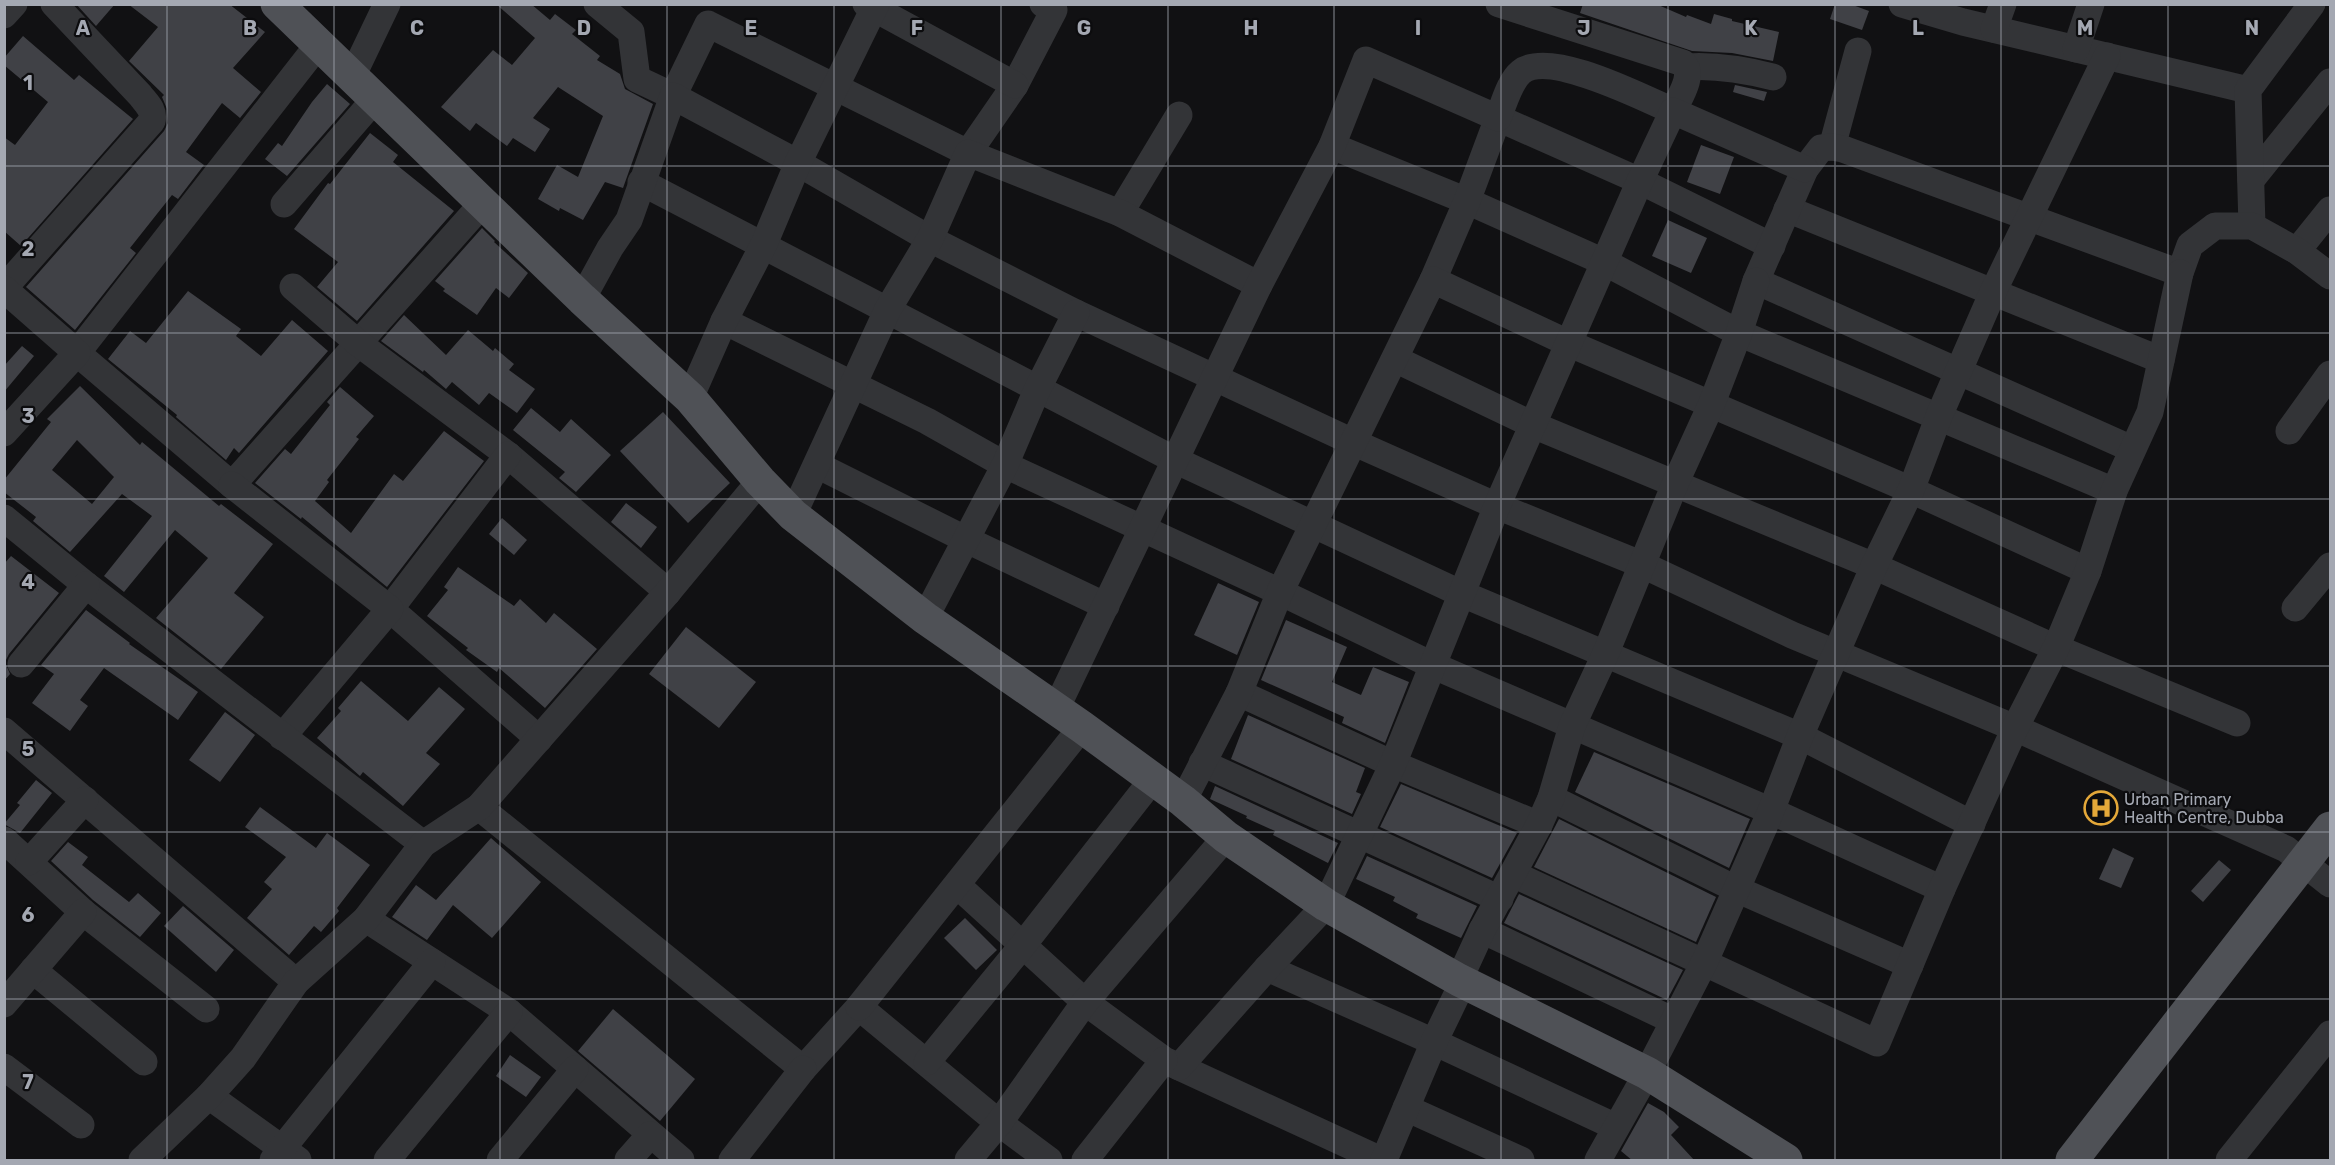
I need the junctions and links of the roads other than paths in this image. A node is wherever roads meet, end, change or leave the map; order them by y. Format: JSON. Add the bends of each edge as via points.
{"nodes":[{"id":1,"x":14,"y":4,"type":"edge"},
{"id":2,"x":54,"y":4,"type":"edge"},
{"id":3,"x":277,"y":4,"type":"edge"},
{"id":4,"x":387,"y":4,"type":"edge"},
{"id":5,"x":597,"y":4,"type":"edge"},
{"id":6,"x":1499,"y":4,"type":"edge"},
{"id":7,"x":1902,"y":4,"type":"edge"},
{"id":8,"x":2091,"y":4,"type":"edge"},
{"id":9,"x":2312,"y":4,"type":"edge"},
{"id":10,"x":872,"y":6,"type":"edge"},
{"id":11,"x":1052,"y":6,"type":"edge"},
{"id":12,"x":714,"y":14,"type":"edge"},
{"id":13,"x":4,"y":15,"type":"edge"},
{"id":14,"x":1998,"y":17,"type":"edge"},
{"id":15,"x":318,"y":45,"type":"junction"},
{"id":16,"x":2076,"y":49,"type":"junction"},
{"id":17,"x":1858,"y":51,"type":"dead end"},
{"id":18,"x":2107,"y":56,"type":"junction"},
{"id":19,"x":1687,"y":67,"type":"junction"},
{"id":20,"x":1773,"y":77,"type":"dead end"},
{"id":21,"x":2331,"y":82,"type":"edge"},
{"id":22,"x":1016,"y":85,"type":"junction"},
{"id":23,"x":835,"y":86,"type":"junction"},
{"id":24,"x":364,"y":88,"type":"junction"},
{"id":25,"x":2248,"y":90,"type":"junction"},
{"id":26,"x":673,"y":96,"type":"junction"},
{"id":27,"x":1673,"y":111,"type":"junction"},
{"id":28,"x":1179,"y":115,"type":"dead end"},
{"id":29,"x":1498,"y":117,"type":"junction"},
{"id":30,"x":1332,"y":146,"type":"junction"},
{"id":31,"x":1832,"y":147,"type":"junction"},
{"id":32,"x":968,"y":153,"type":"junction"},
{"id":33,"x":798,"y":163,"type":"junction"},
{"id":34,"x":1805,"y":169,"type":"junction"},
{"id":35,"x":2251,"y":180,"type":"junction"},
{"id":36,"x":1640,"y":181,"type":"junction"},
{"id":37,"x":641,"y":182,"type":"junction"},
{"id":38,"x":1467,"y":201,"type":"junction"},
{"id":39,"x":484,"y":202,"type":"junction"},
{"id":40,"x":284,"y":204,"type":"dead end"},
{"id":41,"x":1787,"y":209,"type":"junction"},
{"id":42,"x":2331,"y":210,"type":"edge"},
{"id":43,"x":1120,"y":213,"type":"junction"},
{"id":44,"x":2031,"y":218,"type":"junction"},
{"id":45,"x":2252,"y":226,"type":"junction"},
{"id":46,"x":930,"y":239,"type":"junction"},
{"id":47,"x":764,"y":244,"type":"junction"},
{"id":48,"x":1772,"y":246,"type":"junction"},
{"id":49,"x":2297,"y":251,"type":"junction"},
{"id":50,"x":1604,"y":262,"type":"junction"},
{"id":51,"x":2180,"y":273,"type":"junction"},
{"id":52,"x":2331,"y":276,"type":"edge"},
{"id":53,"x":1433,"y":280,"type":"junction"},
{"id":54,"x":1756,"y":281,"type":"junction"},
{"id":55,"x":1259,"y":285,"type":"junction"},
{"id":56,"x":293,"y":287,"type":"dead end"},
{"id":57,"x":4,"y":289,"type":"edge"},
{"id":58,"x":1993,"y":292,"type":"junction"},
{"id":59,"x":582,"y":299,"type":"junction"},
{"id":60,"x":888,"y":309,"type":"junction"},
{"id":61,"x":1076,"y":313,"type":"junction"},
{"id":62,"x":724,"y":321,"type":"junction"},
{"id":63,"x":1739,"y":333,"type":"junction"},
{"id":64,"x":358,"y":343,"type":"junction"},
{"id":65,"x":1568,"y":343,"type":"junction"},
{"id":66,"x":77,"y":353,"type":"junction"},
{"id":67,"x":1395,"y":359,"type":"junction"},
{"id":68,"x":2161,"y":360,"type":"junction"},
{"id":69,"x":1959,"y":372,"type":"junction"},
{"id":70,"x":2331,"y":374,"type":"edge"},
{"id":71,"x":1216,"y":378,"type":"junction"},
{"id":72,"x":853,"y":386,"type":"junction"},
{"id":73,"x":1037,"y":390,"type":"junction"},
{"id":74,"x":690,"y":398,"type":"junction"},
{"id":75,"x":1712,"y":403,"type":"junction"},
{"id":76,"x":1939,"y":416,"type":"junction"},
{"id":77,"x":1533,"y":425,"type":"junction"},
{"id":78,"x":2289,"y":430,"type":"dead end"},
{"id":79,"x":4,"y":432,"type":"edge"},
{"id":80,"x":1355,"y":443,"type":"junction"},
{"id":81,"x":2132,"y":449,"type":"junction"},
{"id":82,"x":508,"y":455,"type":"junction"},
{"id":83,"x":1175,"y":460,"type":"junction"},
{"id":84,"x":817,"y":465,"type":"junction"},
{"id":85,"x":1005,"y":465,"type":"junction"},
{"id":86,"x":760,"y":481,"type":"junction"},
{"id":87,"x":1675,"y":484,"type":"junction"},
{"id":88,"x":232,"y":485,"type":"junction"},
{"id":89,"x":1911,"y":490,"type":"junction"},
{"id":90,"x":2114,"y":490,"type":"junction"},
{"id":91,"x":1497,"y":506,"type":"junction"},
{"id":92,"x":793,"y":515,"type":"junction"},
{"id":93,"x":4,"y":518,"type":"edge"},
{"id":94,"x":1314,"y":525,"type":"junction"},
{"id":95,"x":1143,"y":529,"type":"junction"},
{"id":96,"x":967,"y":540,"type":"junction"},
{"id":97,"x":1643,"y":565,"type":"junction"},
{"id":98,"x":1874,"y":566,"type":"junction"},
{"id":99,"x":2331,"y":566,"type":"edge"},
{"id":100,"x":2088,"y":571,"type":"junction"},
{"id":101,"x":86,"y":585,"type":"junction"},
{"id":102,"x":668,"y":592,"type":"junction"},
{"id":103,"x":1280,"y":592,"type":"junction"},
{"id":104,"x":1460,"y":594,"type":"junction"},
{"id":105,"x":1106,"y":606,"type":"junction"},
{"id":106,"x":2295,"y":608,"type":"dead end"},
{"id":107,"x":390,"y":609,"type":"junction"},
{"id":108,"x":925,"y":618,"type":"junction"},
{"id":109,"x":2056,"y":648,"type":"junction"},
{"id":110,"x":1837,"y":653,"type":"junction"},
{"id":111,"x":1605,"y":655,"type":"junction"},
{"id":112,"x":21,"y":664,"type":"dead end"},
{"id":113,"x":1432,"y":665,"type":"junction"},
{"id":114,"x":1239,"y":693,"type":"junction"},
{"id":115,"x":1069,"y":718,"type":"junction"},
{"id":116,"x":2237,"y":723,"type":"dead end"},
{"id":117,"x":1572,"y":726,"type":"junction"},
{"id":118,"x":2014,"y":728,"type":"junction"},
{"id":119,"x":4,"y":731,"type":"edge"},
{"id":120,"x":1800,"y":736,"type":"junction"},
{"id":121,"x":282,"y":737,"type":"junction"},
{"id":122,"x":539,"y":739,"type":"junction"},
{"id":123,"x":1202,"y":763,"type":"junction"},
{"id":124,"x":1393,"y":764,"type":"junction"},
{"id":125,"x":1153,"y":779,"type":"junction"},
{"id":126,"x":1551,"y":798,"type":"junction"},
{"id":127,"x":85,"y":800,"type":"junction"},
{"id":128,"x":1183,"y":801,"type":"junction"},
{"id":129,"x":479,"y":807,"type":"junction"},
{"id":130,"x":1771,"y":811,"type":"junction"},
{"id":131,"x":1972,"y":824,"type":"junction"},
{"id":132,"x":1539,"y":825,"type":"junction"},
{"id":133,"x":2331,"y":828,"type":"edge"},
{"id":134,"x":1361,"y":834,"type":"junction"},
{"id":135,"x":1226,"y":837,"type":"junction"},
{"id":136,"x":4,"y":840,"type":"edge"},
{"id":137,"x":423,"y":844,"type":"junction"},
{"id":138,"x":29,"y":862,"type":"junction"},
{"id":139,"x":2303,"y":863,"type":"junction"},
{"id":140,"x":1513,"y":874,"type":"junction"},
{"id":141,"x":2331,"y":884,"type":"edge"},
{"id":142,"x":957,"y":885,"type":"junction"},
{"id":143,"x":1736,"y":889,"type":"junction"},
{"id":144,"x":1942,"y":889,"type":"junction"},
{"id":145,"x":1500,"y":899,"type":"junction"},
{"id":146,"x":1326,"y":905,"type":"junction"},
{"id":147,"x":83,"y":912,"type":"junction"},
{"id":148,"x":366,"y":919,"type":"junction"},
{"id":149,"x":1482,"y":930,"type":"junction"},
{"id":150,"x":1023,"y":945,"type":"junction"},
{"id":151,"x":1705,"y":961,"type":"junction"},
{"id":152,"x":432,"y":962,"type":"junction"},
{"id":153,"x":1910,"y":965,"type":"junction"},
{"id":154,"x":1267,"y":968,"type":"junction"},
{"id":155,"x":33,"y":970,"type":"junction"},
{"id":156,"x":1461,"y":981,"type":"junction"},
{"id":157,"x":296,"y":982,"type":"junction"},
{"id":158,"x":1085,"y":1002,"type":"junction"},
{"id":159,"x":4,"y":1004,"type":"edge"},
{"id":160,"x":859,"y":1007,"type":"junction"},
{"id":161,"x":206,"y":1009,"type":"dead end"},
{"id":162,"x":509,"y":1012,"type":"junction"},
{"id":163,"x":1672,"y":1020,"type":"junction"},
{"id":164,"x":2331,"y":1035,"type":"edge"},
{"id":165,"x":1434,"y":1042,"type":"junction"},
{"id":166,"x":144,"y":1062,"type":"dead end"},
{"id":167,"x":927,"y":1062,"type":"junction"},
{"id":168,"x":1172,"y":1064,"type":"junction"},
{"id":169,"x":4,"y":1067,"type":"edge"},
{"id":170,"x":575,"y":1069,"type":"junction"},
{"id":171,"x":803,"y":1069,"type":"junction"},
{"id":172,"x":1647,"y":1074,"type":"junction"},
{"id":173,"x":209,"y":1096,"type":"junction"},
{"id":174,"x":1407,"y":1108,"type":"junction"},
{"id":175,"x":999,"y":1123,"type":"junction"},
{"id":176,"x":81,"y":1125,"type":"dead end"},
{"id":177,"x":1616,"y":1127,"type":"junction"},
{"id":178,"x":650,"y":1135,"type":"junction"},
{"id":179,"x":284,"y":1157,"type":"edge"},
{"id":180,"x":142,"y":1161,"type":"edge"},
{"id":181,"x":387,"y":1161,"type":"edge"},
{"id":182,"x":500,"y":1161,"type":"edge"},
{"id":183,"x":628,"y":1161,"type":"edge"},
{"id":184,"x":681,"y":1161,"type":"edge"},
{"id":185,"x":732,"y":1161,"type":"edge"},
{"id":186,"x":968,"y":1161,"type":"edge"},
{"id":187,"x":1049,"y":1161,"type":"edge"},
{"id":188,"x":1085,"y":1161,"type":"edge"},
{"id":189,"x":1382,"y":1161,"type":"edge"},
{"id":190,"x":1521,"y":1161,"type":"edge"},
{"id":191,"x":1598,"y":1161,"type":"edge"},
{"id":192,"x":1786,"y":1161,"type":"edge"},
{"id":193,"x":2072,"y":1161,"type":"edge"},
{"id":194,"x":2229,"y":1161,"type":"edge"}],
"edges":[{"from":1,"to":13,"type":"street"},
{"from":2,"to":57,"type":"street","via":[[140,95],[153,116]]},
{"from":3,"to":15,"type":"main road"},
{"from":4,"to":24,"type":"street"},
{"from":5,"to":26,"type":"street","via":[[631,32],[637,79]]},
{"from":6,"to":19,"type":"street"},
{"from":7,"to":14,"type":"street"},
{"from":8,"to":16,"type":"street"},
{"from":9,"to":25,"type":"street"},
{"from":10,"to":22,"type":"street"},
{"from":10,"to":23,"type":"street"},
{"from":11,"to":22,"type":"street"},
{"from":12,"to":23,"type":"street"},
{"from":12,"to":26,"type":"street"},
{"from":14,"to":16,"type":"street"},
{"from":15,"to":24,"type":"main road"},
{"from":15,"to":66,"type":"street"},
{"from":16,"to":18,"type":"street"},
{"from":17,"to":31,"type":"street"},
{"from":18,"to":25,"type":"street"},
{"from":18,"to":44,"type":"street"},
{"from":19,"to":20,"type":"street","via":[[1748,71]]},
{"from":19,"to":27,"type":"street","via":[[1689,74]]},
{"from":21,"to":35,"type":"street"},
{"from":22,"to":32,"type":"street"},
{"from":23,"to":32,"type":"street"},
{"from":23,"to":33,"type":"street"},
{"from":24,"to":39,"type":"main road"},
{"from":24,"to":40,"type":"street"},
{"from":25,"to":35,"type":"street"},
{"from":26,"to":33,"type":"street"},
{"from":26,"to":37,"type":"street"},
{"from":27,"to":29,"type":"street","via":[[1601,79],[1566,68],[1539,65],[1523,70],[1515,78]]},
{"from":27,"to":34,"type":"street"},
{"from":27,"to":36,"type":"street"},
{"from":28,"to":43,"type":"street"},
{"from":29,"to":30,"type":"street","via":[[1366,60]]},
{"from":29,"to":36,"type":"street"},
{"from":29,"to":38,"type":"street"},
{"from":30,"to":38,"type":"street"},
{"from":30,"to":55,"type":"street"},
{"from":31,"to":34,"type":"street","via":[[1821,148]]},
{"from":31,"to":44,"type":"street"},
{"from":32,"to":43,"type":"street"},
{"from":32,"to":46,"type":"street"},
{"from":33,"to":46,"type":"street"},
{"from":33,"to":47,"type":"street"},
{"from":34,"to":41,"type":"street"},
{"from":35,"to":45,"type":"street"},
{"from":36,"to":48,"type":"street"},
{"from":36,"to":50,"type":"street"},
{"from":37,"to":47,"type":"street"},
{"from":37,"to":59,"type":"street","via":[[629,220]]},
{"from":38,"to":50,"type":"street"},
{"from":38,"to":53,"type":"street"},
{"from":39,"to":59,"type":"main road"},
{"from":39,"to":64,"type":"street"},
{"from":41,"to":48,"type":"street"},
{"from":41,"to":58,"type":"street"},
{"from":42,"to":49,"type":"street"},
{"from":43,"to":55,"type":"street"},
{"from":44,"to":51,"type":"street"},
{"from":44,"to":58,"type":"street"},
{"from":45,"to":49,"type":"street"},
{"from":45,"to":51,"type":"street","via":[[2215,226],[2190,245]]},
{"from":46,"to":60,"type":"street"},
{"from":46,"to":61,"type":"street"},
{"from":47,"to":60,"type":"street"},
{"from":47,"to":62,"type":"street"},
{"from":48,"to":54,"type":"street"},
{"from":49,"to":52,"type":"street"},
{"from":50,"to":63,"type":"street"},
{"from":50,"to":65,"type":"street"},
{"from":51,"to":68,"type":"street"},
{"from":53,"to":65,"type":"street"},
{"from":53,"to":67,"type":"street"},
{"from":54,"to":63,"type":"street"},
{"from":54,"to":69,"type":"street"},
{"from":55,"to":71,"type":"street"},
{"from":56,"to":64,"type":"street"},
{"from":57,"to":66,"type":"street"},
{"from":58,"to":68,"type":"street"},
{"from":58,"to":69,"type":"street"},
{"from":59,"to":74,"type":"main road"},
{"from":60,"to":72,"type":"street"},
{"from":60,"to":73,"type":"street"},
{"from":61,"to":71,"type":"street"},
{"from":61,"to":73,"type":"street"},
{"from":62,"to":72,"type":"street"},
{"from":62,"to":74,"type":"street"},
{"from":63,"to":75,"type":"street"},
{"from":63,"to":76,"type":"street"},
{"from":64,"to":82,"type":"street"},
{"from":64,"to":88,"type":"street"},
{"from":65,"to":75,"type":"street"},
{"from":65,"to":77,"type":"street"},
{"from":66,"to":79,"type":"street"},
{"from":66,"to":88,"type":"street"},
{"from":67,"to":77,"type":"street"},
{"from":67,"to":80,"type":"street"},
{"from":68,"to":81,"type":"street","via":[[2150,412]]},
{"from":69,"to":76,"type":"street"},
{"from":69,"to":81,"type":"street"},
{"from":70,"to":78,"type":"street"},
{"from":71,"to":80,"type":"street"},
{"from":71,"to":83,"type":"street"},
{"from":72,"to":84,"type":"street"},
{"from":72,"to":85,"type":"street","via":[[927,421]]},
{"from":73,"to":83,"type":"street"},
{"from":73,"to":85,"type":"street"},
{"from":74,"to":86,"type":"main road"},
{"from":75,"to":87,"type":"street"},
{"from":75,"to":89,"type":"street"},
{"from":76,"to":89,"type":"street"},
{"from":76,"to":90,"type":"street"},
{"from":77,"to":87,"type":"street"},
{"from":77,"to":91,"type":"street"},
{"from":80,"to":91,"type":"street"},
{"from":80,"to":94,"type":"street"},
{"from":81,"to":90,"type":"street"},
{"from":82,"to":102,"type":"street"},
{"from":82,"to":107,"type":"street"},
{"from":83,"to":94,"type":"street"},
{"from":83,"to":95,"type":"street"},
{"from":84,"to":92,"type":"street"},
{"from":84,"to":96,"type":"street"},
{"from":85,"to":95,"type":"street"},
{"from":85,"to":96,"type":"street"},
{"from":86,"to":92,"type":"main road"},
{"from":86,"to":102,"type":"street"},
{"from":87,"to":97,"type":"street"},
{"from":87,"to":98,"type":"street"},
{"from":88,"to":107,"type":"street"},
{"from":89,"to":98,"type":"street"},
{"from":89,"to":100,"type":"street"},
{"from":90,"to":100,"type":"street"},
{"from":91,"to":97,"type":"street"},
{"from":91,"to":104,"type":"street"},
{"from":92,"to":108,"type":"main road"},
{"from":93,"to":101,"type":"street"},
{"from":94,"to":103,"type":"street"},
{"from":94,"to":104,"type":"street"},
{"from":95,"to":103,"type":"street"},
{"from":95,"to":105,"type":"street"},
{"from":96,"to":105,"type":"street"},
{"from":96,"to":108,"type":"street"},
{"from":97,"to":110,"type":"street"},
{"from":97,"to":111,"type":"street"},
{"from":98,"to":109,"type":"street"},
{"from":98,"to":110,"type":"street"},
{"from":99,"to":106,"type":"street"},
{"from":100,"to":109,"type":"street"},
{"from":101,"to":112,"type":"street"},
{"from":101,"to":121,"type":"street"},
{"from":102,"to":122,"type":"street"},
{"from":103,"to":113,"type":"street"},
{"from":103,"to":114,"type":"street"},
{"from":104,"to":111,"type":"street"},
{"from":104,"to":113,"type":"street"},
{"from":105,"to":115,"type":"street"},
{"from":107,"to":121,"type":"street"},
{"from":107,"to":122,"type":"street"},
{"from":108,"to":115,"type":"main road"},
{"from":109,"to":116,"type":"street"},
{"from":109,"to":118,"type":"street"},
{"from":110,"to":118,"type":"street"},
{"from":110,"to":120,"type":"street"},
{"from":111,"to":117,"type":"street"},
{"from":111,"to":120,"type":"street"},
{"from":113,"to":117,"type":"street"},
{"from":113,"to":124,"type":"street"},
{"from":114,"to":123,"type":"street"},
{"from":114,"to":124,"type":"street"},
{"from":115,"to":125,"type":"main road"},
{"from":115,"to":142,"type":"street"},
{"from":117,"to":126,"type":"street"},
{"from":117,"to":130,"type":"street"},
{"from":118,"to":131,"type":"street"},
{"from":118,"to":139,"type":"street","via":[[2286,849]]},
{"from":119,"to":127,"type":"street"},
{"from":120,"to":130,"type":"street"},
{"from":120,"to":131,"type":"street"},
{"from":121,"to":137,"type":"street"},
{"from":122,"to":129,"type":"street"},
{"from":123,"to":128,"type":"street"},
{"from":123,"to":134,"type":"street"},
{"from":124,"to":132,"type":"street"},
{"from":124,"to":134,"type":"street"},
{"from":125,"to":128,"type":"main road"},
{"from":125,"to":150,"type":"street"},
{"from":126,"to":132,"type":"street"},
{"from":126,"to":143,"type":"street"},
{"from":127,"to":138,"type":"street"},
{"from":127,"to":157,"type":"street"},
{"from":128,"to":135,"type":"main road"},
{"from":129,"to":137,"type":"street"},
{"from":129,"to":171,"type":"street"},
{"from":130,"to":143,"type":"street"},
{"from":130,"to":144,"type":"street"},
{"from":131,"to":144,"type":"street"},
{"from":132,"to":140,"type":"street"},
{"from":133,"to":139,"type":"main road"},
{"from":134,"to":145,"type":"street"},
{"from":134,"to":146,"type":"street"},
{"from":135,"to":146,"type":"main road"},
{"from":135,"to":158,"type":"street"},
{"from":136,"to":138,"type":"street"},
{"from":137,"to":148,"type":"street"},
{"from":138,"to":147,"type":"street"},
{"from":139,"to":141,"type":"street"},
{"from":139,"to":193,"type":"main road"},
{"from":140,"to":145,"type":"street"},
{"from":140,"to":151,"type":"street"},
{"from":142,"to":150,"type":"street"},
{"from":142,"to":160,"type":"street"},
{"from":143,"to":151,"type":"street"},
{"from":143,"to":153,"type":"street"},
{"from":144,"to":153,"type":"street"},
{"from":145,"to":149,"type":"street"},
{"from":146,"to":154,"type":"street"},
{"from":146,"to":156,"type":"main road"},
{"from":147,"to":155,"type":"street"},
{"from":147,"to":161,"type":"street"},
{"from":148,"to":152,"type":"street"},
{"from":148,"to":157,"type":"street"},
{"from":149,"to":156,"type":"street"},
{"from":149,"to":163,"type":"street"},
{"from":150,"to":158,"type":"street"},
{"from":150,"to":167,"type":"street"},
{"from":151,"to":153,"type":"street","via":[[1877,1043]]},
{"from":151,"to":163,"type":"street"},
{"from":152,"to":162,"type":"street"},
{"from":152,"to":179,"type":"street"},
{"from":154,"to":165,"type":"street"},
{"from":154,"to":168,"type":"street"},
{"from":155,"to":159,"type":"street"},
{"from":155,"to":166,"type":"street"},
{"from":156,"to":165,"type":"street"},
{"from":156,"to":172,"type":"main road"},
{"from":157,"to":173,"type":"street","via":[[243,1058]]},
{"from":158,"to":168,"type":"street"},
{"from":158,"to":175,"type":"street"},
{"from":160,"to":167,"type":"street"},
{"from":160,"to":171,"type":"street"},
{"from":162,"to":170,"type":"street"},
{"from":162,"to":181,"type":"street"},
{"from":163,"to":172,"type":"street"},
{"from":164,"to":194,"type":"street"},
{"from":165,"to":174,"type":"street"},
{"from":165,"to":177,"type":"street"},
{"from":167,"to":175,"type":"street"},
{"from":168,"to":188,"type":"street"},
{"from":168,"to":189,"type":"street"},
{"from":169,"to":176,"type":"street"},
{"from":170,"to":178,"type":"street"},
{"from":170,"to":182,"type":"street"},
{"from":171,"to":185,"type":"street"},
{"from":172,"to":177,"type":"street"},
{"from":172,"to":192,"type":"main road"},
{"from":173,"to":179,"type":"street"},
{"from":173,"to":180,"type":"street"},
{"from":174,"to":189,"type":"street"},
{"from":174,"to":190,"type":"street"},
{"from":175,"to":186,"type":"street"},
{"from":175,"to":187,"type":"street"},
{"from":177,"to":191,"type":"street"},
{"from":178,"to":183,"type":"street"},
{"from":178,"to":184,"type":"street"}]}
